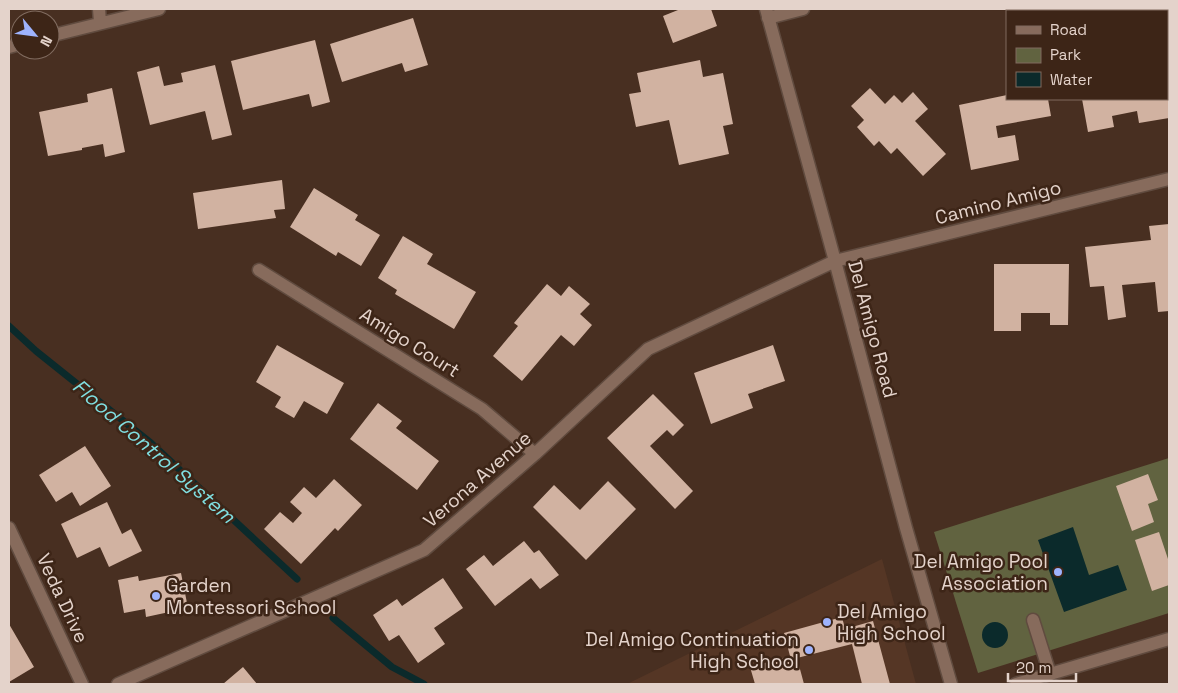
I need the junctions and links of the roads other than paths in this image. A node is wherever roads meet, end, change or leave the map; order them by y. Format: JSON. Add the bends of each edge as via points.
{"nodes":[{"id":1,"x":99,"y":9,"type":"edge"},
{"id":2,"x":159,"y":9,"type":"edge"},
{"id":3,"x":803,"y":9,"type":"edge"},
{"id":4,"x":767,"y":14,"type":"edge"},
{"id":5,"x":100,"y":22,"type":"junction"},
{"id":6,"x":60,"y":33,"type":"edge"},
{"id":7,"x":1169,"y":179,"type":"edge"},
{"id":8,"x":835,"y":261,"type":"junction"},
{"id":9,"x":259,"y":270,"type":"dead end"},
{"id":10,"x":535,"y":454,"type":"junction"},
{"id":11,"x":9,"y":528,"type":"edge"},
{"id":12,"x":1033,"y":620,"type":"dead end"},
{"id":13,"x":1169,"y":639,"type":"edge"},
{"id":14,"x":1050,"y":674,"type":"junction"},
{"id":15,"x":82,"y":684,"type":"edge"},
{"id":16,"x":118,"y":684,"type":"edge"},
{"id":17,"x":951,"y":684,"type":"edge"},
{"id":18,"x":1016,"y":684,"type":"edge"}],
"edges":[{"from":1,"to":5,"type":"street"},
{"from":2,"to":5,"type":"street"},
{"from":3,"to":4,"type":"street","name":"Del Amigo Road"},
{"from":4,"to":8,"type":"street","name":"Del Amigo Road"},
{"from":5,"to":6,"type":"street"},
{"from":7,"to":8,"type":"street","name":"Camino Amigo"},
{"from":8,"to":10,"type":"street","name":"Verona Avenue","via":[[648,349]]},
{"from":8,"to":17,"type":"street","name":"Del Amigo Road"},
{"from":9,"to":10,"type":"street","name":"Amigo Court","via":[[482,409]]},
{"from":10,"to":16,"type":"street","name":"Verona Avenue","via":[[424,550]]},
{"from":11,"to":15,"type":"street","name":"Veda Drive"},
{"from":12,"to":14,"type":"street"},
{"from":13,"to":14,"type":"street"},
{"from":14,"to":18,"type":"street"}]}
